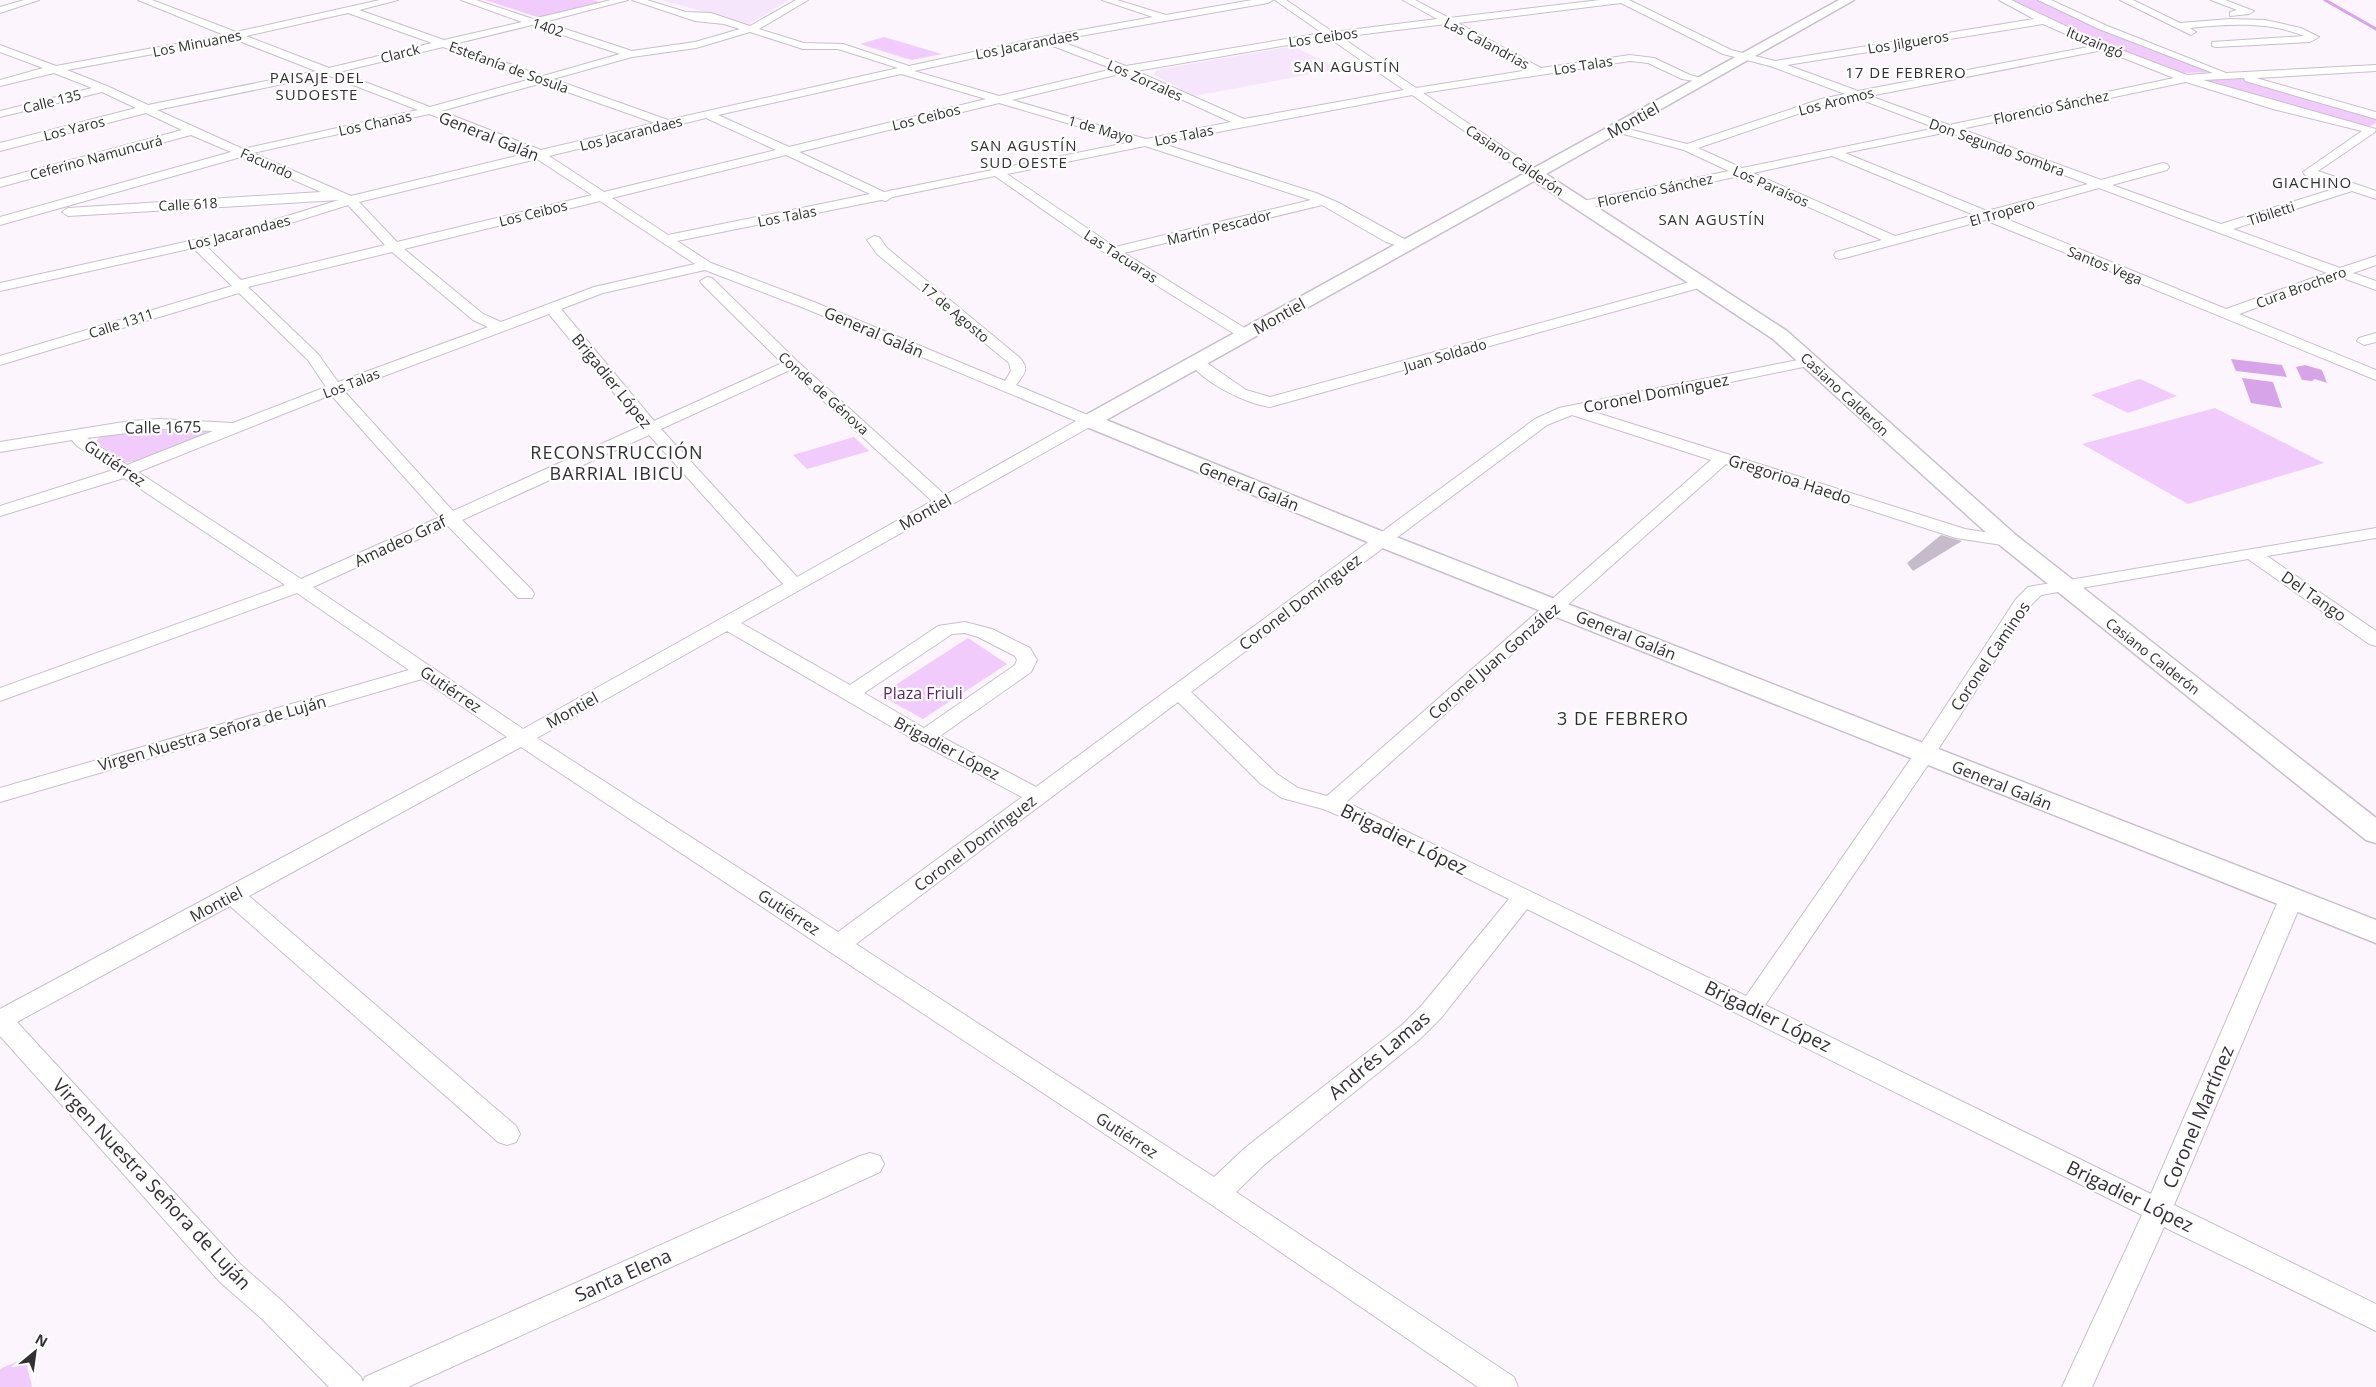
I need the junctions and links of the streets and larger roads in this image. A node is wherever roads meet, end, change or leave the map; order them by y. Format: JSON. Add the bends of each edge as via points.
{"nodes":[{"id":1,"x":34,"y":0,"type":"edge"},
{"id":2,"x":143,"y":0,"type":"edge"},
{"id":3,"x":393,"y":0,"type":"edge"},
{"id":4,"x":466,"y":0,"type":"edge"},
{"id":5,"x":623,"y":0,"type":"edge"},
{"id":6,"x":637,"y":0,"type":"edge"},
{"id":7,"x":803,"y":0,"type":"edge"},
{"id":8,"x":1107,"y":0,"type":"edge"},
{"id":9,"x":1268,"y":0,"type":"edge"},
{"id":10,"x":1280,"y":0,"type":"edge"},
{"id":11,"x":1408,"y":0,"type":"edge"},
{"id":12,"x":1623,"y":0,"type":"edge"},
{"id":13,"x":1848,"y":0,"type":"edge"},
{"id":14,"x":2004,"y":0,"type":"edge"},
{"id":15,"x":2043,"y":0,"type":"edge"},
{"id":16,"x":2140,"y":0,"type":"edge"},
{"id":17,"x":2216,"y":0,"type":"edge"},
{"id":18,"x":2126,"y":1,"type":"edge"},
{"id":19,"x":2249,"y":2,"type":"dead end"},
{"id":20,"x":2230,"y":5,"type":"junction"},
{"id":21,"x":0,"y":10,"type":"edge"},
{"id":22,"x":349,"y":10,"type":"junction"},
{"id":23,"x":2217,"y":16,"type":"dead end"},
{"id":24,"x":1164,"y":18,"type":"junction"},
{"id":25,"x":1445,"y":21,"type":"junction"},
{"id":26,"x":2043,"y":21,"type":"junction"},
{"id":27,"x":535,"y":22,"type":"junction"},
{"id":28,"x":2179,"y":26,"type":"junction"},
{"id":29,"x":750,"y":29,"type":"junction"},
{"id":30,"x":238,"y":35,"type":"junction"},
{"id":31,"x":1331,"y":35,"type":"junction"},
{"id":32,"x":1047,"y":40,"type":"junction"},
{"id":33,"x":2208,"y":40,"type":"junction"},
{"id":34,"x":441,"y":42,"type":"junction"},
{"id":35,"x":696,"y":45,"type":"junction"},
{"id":36,"x":2105,"y":47,"type":"junction"},
{"id":37,"x":0,"y":48,"type":"edge"},
{"id":38,"x":631,"y":54,"type":"junction"},
{"id":39,"x":663,"y":55,"type":"dead end"},
{"id":40,"x":1744,"y":57,"type":"junction"},
{"id":41,"x":1774,"y":64,"type":"junction"},
{"id":42,"x":2229,"y":67,"type":"junction"},
{"id":43,"x":2376,"y":68,"type":"edge"},
{"id":44,"x":55,"y":69,"type":"junction"},
{"id":45,"x":903,"y":70,"type":"junction"},
{"id":46,"x":1124,"y":70,"type":"junction"},
{"id":47,"x":328,"y":71,"type":"junction"},
{"id":48,"x":1541,"y":72,"type":"junction"},
{"id":49,"x":2188,"y":78,"type":"junction"},
{"id":50,"x":543,"y":79,"type":"junction"},
{"id":51,"x":1702,"y":81,"type":"junction"},
{"id":52,"x":0,"y":83,"type":"edge"},
{"id":53,"x":103,"y":88,"type":"junction"},
{"id":54,"x":1413,"y":91,"type":"junction"},
{"id":55,"x":1858,"y":95,"type":"junction"},
{"id":56,"x":996,"y":100,"type":"junction"},
{"id":57,"x":147,"y":109,"type":"junction"},
{"id":58,"x":429,"y":111,"type":"junction"},
{"id":59,"x":0,"y":114,"type":"edge"},
{"id":60,"x":707,"y":114,"type":"junction"},
{"id":61,"x":2376,"y":116,"type":"edge"},
{"id":62,"x":1243,"y":123,"type":"junction"},
{"id":63,"x":668,"y":124,"type":"junction"},
{"id":64,"x":1948,"y":128,"type":"junction"},
{"id":65,"x":1616,"y":129,"type":"junction"},
{"id":66,"x":192,"y":131,"type":"junction"},
{"id":67,"x":1146,"y":142,"type":"junction"},
{"id":68,"x":0,"y":147,"type":"edge"},
{"id":69,"x":1688,"y":148,"type":"junction"},
{"id":70,"x":788,"y":151,"type":"junction"},
{"id":71,"x":244,"y":152,"type":"junction"},
{"id":72,"x":1834,"y":152,"type":"junction"},
{"id":73,"x":540,"y":155,"type":"junction"},
{"id":74,"x":2163,"y":167,"type":"dead end"},
{"id":75,"x":1741,"y":172,"type":"junction"},
{"id":76,"x":998,"y":173,"type":"junction"},
{"id":77,"x":1535,"y":174,"type":"junction"},
{"id":78,"x":0,"y":182,"type":"edge"},
{"id":79,"x":2098,"y":185,"type":"junction"},
{"id":80,"x":2351,"y":187,"type":"junction"},
{"id":81,"x":602,"y":196,"type":"junction"},
{"id":82,"x":2376,"y":196,"type":"edge"},
{"id":83,"x":886,"y":197,"type":"junction"},
{"id":84,"x":345,"y":198,"type":"junction"},
{"id":85,"x":1324,"y":201,"type":"junction"},
{"id":86,"x":1583,"y":205,"type":"junction"},
{"id":87,"x":36,"y":213,"type":"junction"},
{"id":88,"x":1986,"y":216,"type":"junction"},
{"id":89,"x":0,"y":221,"type":"edge"},
{"id":90,"x":2219,"y":229,"type":"junction"},
{"id":91,"x":665,"y":239,"type":"junction"},
{"id":92,"x":874,"y":240,"type":"dead end"},
{"id":93,"x":1895,"y":241,"type":"junction"},
{"id":94,"x":196,"y":244,"type":"junction"},
{"id":95,"x":1408,"y":245,"type":"junction"},
{"id":96,"x":394,"y":248,"type":"junction"},
{"id":97,"x":1114,"y":252,"type":"junction"},
{"id":98,"x":1841,"y":255,"type":"dead end"},
{"id":99,"x":2376,"y":260,"type":"edge"},
{"id":100,"x":2340,"y":273,"type":"junction"},
{"id":101,"x":707,"y":274,"type":"junction"},
{"id":102,"x":1701,"y":283,"type":"junction"},
{"id":103,"x":2376,"y":286,"type":"edge"},
{"id":104,"x":241,"y":287,"type":"junction"},
{"id":105,"x":0,"y":288,"type":"edge"},
{"id":106,"x":552,"y":308,"type":"junction"},
{"id":107,"x":2227,"y":314,"type":"junction"},
{"id":108,"x":501,"y":327,"type":"junction"},
{"id":109,"x":1246,"y":335,"type":"junction"},
{"id":110,"x":0,"y":362,"type":"edge"},
{"id":111,"x":1196,"y":362,"type":"junction"},
{"id":112,"x":1808,"y":362,"type":"junction"},
{"id":113,"x":792,"y":364,"type":"junction"},
{"id":114,"x":2376,"y":375,"type":"edge"},
{"id":115,"x":1007,"y":388,"type":"junction"},
{"id":116,"x":334,"y":389,"type":"junction"},
{"id":117,"x":1574,"y":410,"type":"junction"},
{"id":118,"x":1089,"y":421,"type":"junction"},
{"id":119,"x":238,"y":427,"type":"junction"},
{"id":120,"x":651,"y":428,"type":"junction"},
{"id":121,"x":77,"y":436,"type":"junction"},
{"id":122,"x":0,"y":447,"type":"edge"},
{"id":123,"x":1723,"y":458,"type":"junction"},
{"id":124,"x":126,"y":471,"type":"junction"},
{"id":125,"x":943,"y":502,"type":"junction"},
{"id":126,"x":0,"y":511,"type":"edge"},
{"id":127,"x":450,"y":518,"type":"junction"},
{"id":128,"x":2376,"y":533,"type":"edge"},
{"id":129,"x":1383,"y":540,"type":"junction"},
{"id":130,"x":2009,"y":541,"type":"junction"},
{"id":131,"x":2251,"y":553,"type":"junction"},
{"id":132,"x":795,"y":586,"type":"junction"},
{"id":133,"x":2065,"y":586,"type":"junction"},
{"id":134,"x":300,"y":587,"type":"junction"},
{"id":135,"x":525,"y":594,"type":"dead end"},
{"id":136,"x":1555,"y":607,"type":"junction"},
{"id":137,"x":727,"y":623,"type":"junction"},
{"id":138,"x":2376,"y":640,"type":"edge"},
{"id":139,"x":425,"y":672,"type":"junction"},
{"id":140,"x":1179,"y":692,"type":"junction"},
{"id":141,"x":850,"y":694,"type":"junction"},
{"id":142,"x":0,"y":695,"type":"edge"},
{"id":143,"x":925,"y":737,"type":"junction"},
{"id":144,"x":522,"y":738,"type":"junction"},
{"id":145,"x":1925,"y":754,"type":"junction"},
{"id":146,"x":0,"y":795,"type":"edge"},
{"id":147,"x":1037,"y":796,"type":"junction"},
{"id":148,"x":1331,"y":804,"type":"junction"},
{"id":149,"x":2376,"y":833,"type":"edge"},
{"id":150,"x":233,"y":895,"type":"junction"},
{"id":151,"x":1523,"y":898,"type":"junction"},
{"id":152,"x":2291,"y":899,"type":"junction"},
{"id":153,"x":2376,"y":932,"type":"edge"},
{"id":154,"x":838,"y":944,"type":"junction"},
{"id":155,"x":1751,"y":1008,"type":"junction"},
{"id":156,"x":0,"y":1020,"type":"edge"},
{"id":157,"x":507,"y":1134,"type":"dead end"},
{"id":158,"x":870,"y":1164,"type":"dead end"},
{"id":159,"x":1216,"y":1193,"type":"junction"},
{"id":160,"x":2158,"y":1210,"type":"junction"},
{"id":161,"x":2376,"y":1318,"type":"edge"},
{"id":162,"x":350,"y":1387,"type":"edge"},
{"id":163,"x":376,"y":1387,"type":"edge"},
{"id":164,"x":1502,"y":1387,"type":"edge"},
{"id":165,"x":2076,"y":1387,"type":"edge"}],
"edges":[{"from":1,"to":21,"type":"street"},
{"from":2,"to":30,"type":"street","name":"General Galán"},
{"from":3,"to":22,"type":"street","name":"Los Minuanes"},
{"from":4,"to":27,"type":"street","name":"1402"},
{"from":5,"to":27,"type":"street","name":"Clarck"},
{"from":6,"to":29,"type":"street","name":"1 de Mayo","via":[[702,20],[725,21]]},
{"from":7,"to":29,"type":"street","name":"Los Chanas"},
{"from":8,"to":24,"type":"street"},
{"from":9,"to":24,"type":"street","name":"Los Jacarandaes"},
{"from":10,"to":31,"type":"street","name":"Casiano Calderón"},
{"from":11,"to":25,"type":"street","name":"Las Calandrias"},
{"from":12,"to":25,"type":"street","name":"Los Ceibos"},
{"from":12,"to":40,"type":"street","name":"Don Segundo Sombra","via":[[1727,52]]},
{"from":13,"to":40,"type":"street","name":"Montiel"},
{"from":14,"to":26,"type":"street","name":"Ituzaingó"},
{"from":15,"to":42,"type":"street","name":"Ituzaingó","via":[[2102,27]]},
{"from":16,"to":18,"type":"street"},
{"from":17,"to":20,"type":"street"},
{"from":18,"to":28,"type":"street"},
{"from":19,"to":20,"type":"street"},
{"from":20,"to":23,"type":"street","via":[[2249,11]]},
{"from":22,"to":30,"type":"street","name":"Los Minuanes"},
{"from":22,"to":34,"type":"street","name":"Estefanía de Sosula"},
{"from":24,"to":32,"type":"street","name":"Los Jacarandaes"},
{"from":25,"to":31,"type":"street","name":"Los Ceibos"},
{"from":25,"to":48,"type":"street","name":"Las Calandrias"},
{"from":26,"to":36,"type":"street","name":"Ituzaingó"},
{"from":26,"to":41,"type":"street","name":"Los Jilgueros"},
{"from":27,"to":34,"type":"street","name":"Clarck"},
{"from":27,"to":38,"type":"street","name":"1402"},
{"from":28,"to":33,"type":"street"},
{"from":28,"to":33,"type":"street","via":[[2224,21],[2282,24],[2314,37]]},
{"from":29,"to":35,"type":"street","name":"Los Chanas"},
{"from":29,"to":45,"type":"street","name":"1 de Mayo","via":[[807,46],[839,46],[895,63]]},
{"from":30,"to":44,"type":"street","name":"Los Minuanes"},
{"from":30,"to":47,"type":"street","name":"General Galán"},
{"from":31,"to":46,"type":"street","name":"Los Ceibos"},
{"from":31,"to":54,"type":"street","name":"Casiano Calderón"},
{"from":32,"to":45,"type":"street","name":"Los Jacarandaes"},
{"from":32,"to":46,"type":"street","name":"Los Zorzales"},
{"from":33,"to":42,"type":"street","via":[[2225,51]]},
{"from":34,"to":47,"type":"street","name":"Clarck"},
{"from":34,"to":50,"type":"street","name":"Estefanía de Sosula"},
{"from":35,"to":38,"type":"street","name":"Los Chanas"},
{"from":35,"to":39,"type":"street"},
{"from":36,"to":49,"type":"street","name":"Ituzaingó"},
{"from":36,"to":55,"type":"street","name":"Los Aromos"},
{"from":37,"to":44,"type":"street","name":"Facundo"},
{"from":38,"to":50,"type":"street","name":"Los Chanas"},
{"from":40,"to":41,"type":"street","name":"Don Segundo Sombra"},
{"from":40,"to":51,"type":"street","name":"Montiel"},
{"from":41,"to":55,"type":"street","name":"Don Segundo Sombra"},
{"from":42,"to":43,"type":"street","name":"Florencio Sánchez","via":[[2253,74]]},
{"from":42,"to":49,"type":"street","name":"Florencio Sánchez"},
{"from":42,"to":61,"type":"street","name":"Ituzaingó","via":[[2308,98]]},
{"from":44,"to":52,"type":"street","name":"Los Minuanes"},
{"from":44,"to":53,"type":"street","name":"Facundo"},
{"from":45,"to":56,"type":"street","name":"1 de Mayo"},
{"from":45,"to":60,"type":"street","name":"Los Jacarandaes"},
{"from":46,"to":56,"type":"street","name":"Los Ceibos"},
{"from":46,"to":62,"type":"street","name":"Los Zorzales"},
{"from":47,"to":57,"type":"street","name":"Clarck"},
{"from":47,"to":58,"type":"street","name":"General Galán"},
{"from":48,"to":51,"type":"street","name":"Los Talas","via":[[1643,58]]},
{"from":48,"to":54,"type":"street","name":"Los Talas"},
{"from":49,"to":64,"type":"street","name":"Florencio Sánchez"},
{"from":49,"to":80,"type":"street","name":"Ituzaingó","via":[[2371,130],[2309,170]]},
{"from":50,"to":58,"type":"street","name":"Los Chanas"},
{"from":50,"to":63,"type":"street","name":"Estefanía de Sosula"},
{"from":51,"to":65,"type":"street","name":"Montiel"},
{"from":53,"to":57,"type":"street","name":"Facundo"},
{"from":53,"to":59,"type":"street","name":"Calle 135"},
{"from":54,"to":62,"type":"street","name":"Los Talas"},
{"from":54,"to":77,"type":"street","name":"Casiano Calderón"},
{"from":55,"to":64,"type":"street","name":"Don Segundo Sombra"},
{"from":55,"to":69,"type":"street","name":"Los Aromos","via":[[1805,107]]},
{"from":56,"to":67,"type":"street","name":"1 de Mayo"},
{"from":56,"to":70,"type":"street","name":"Los Ceibos"},
{"from":57,"to":66,"type":"street","name":"Facundo"},
{"from":57,"to":68,"type":"street","name":"Los Yaros"},
{"from":58,"to":71,"type":"street","name":"Los Chanas"},
{"from":58,"to":73,"type":"street","name":"General Galán"},
{"from":60,"to":63,"type":"street","name":"Los Jacarandaes"},
{"from":60,"to":70,"type":"street"},
{"from":62,"to":67,"type":"street","name":"Los Talas"},
{"from":63,"to":73,"type":"street","name":"Los Jacarandaes"},
{"from":64,"to":72,"type":"street","name":"Florencio Sánchez"},
{"from":64,"to":79,"type":"street","name":"Don Segundo Sombra"},
{"from":65,"to":69,"type":"street","name":"Los Paraísos"},
{"from":65,"to":77,"type":"street","name":"Montiel"},
{"from":66,"to":71,"type":"street","name":"Facundo"},
{"from":66,"to":78,"type":"street","name":"Ceferino Namuncurá"},
{"from":67,"to":76,"type":"street","name":"Los Talas"},
{"from":67,"to":85,"type":"street","name":"1 de Mayo"},
{"from":69,"to":75,"type":"street","name":"Los Paraísos"},
{"from":70,"to":81,"type":"street","name":"Los Ceibos"},
{"from":70,"to":83,"type":"street"},
{"from":71,"to":84,"type":"street","name":"Facundo"},
{"from":71,"to":87,"type":"street","name":"Los Chanas"},
{"from":72,"to":75,"type":"street","name":"Florencio Sánchez"},
{"from":72,"to":88,"type":"street","name":"Santos Vega"},
{"from":73,"to":81,"type":"street","name":"General Galán"},
{"from":73,"to":84,"type":"street","name":"Los Jacarandaes"},
{"from":74,"to":79,"type":"street","name":"El Tropero"},
{"from":75,"to":86,"type":"street","name":"Florencio Sánchez"},
{"from":75,"to":93,"type":"street","name":"Los Paraísos"},
{"from":76,"to":83,"type":"street","name":"Los Talas"},
{"from":76,"to":97,"type":"street","name":"Las Tacuaras"},
{"from":77,"to":86,"type":"street","name":"Casiano Calderón"},
{"from":77,"to":95,"type":"street","name":"Montiel"},
{"from":79,"to":88,"type":"street","name":"El Tropero"},
{"from":79,"to":90,"type":"street","name":"Don Segundo Sombra"},
{"from":80,"to":82,"type":"street"},
{"from":80,"to":90,"type":"street","name":"Tibiletti"},
{"from":81,"to":91,"type":"street","name":"General Galán"},
{"from":81,"to":96,"type":"street","name":"Los Ceibos"},
{"from":83,"to":91,"type":"street","name":"Los Talas"},
{"from":84,"to":87,"type":"street","name":"Calle 618"},
{"from":84,"to":94,"type":"street","name":"Los Jacarandaes","via":[[265,227]]},
{"from":84,"to":96,"type":"street","name":"Facundo"},
{"from":85,"to":95,"type":"street","name":"1 de Mayo","via":[[1384,236]]},
{"from":85,"to":97,"type":"street","name":"Martín Pescador"},
{"from":86,"to":102,"type":"street","name":"Casiano Calderón"},
{"from":87,"to":89,"type":"street","name":"Los Chanas"},
{"from":88,"to":93,"type":"street","name":"El Tropero"},
{"from":88,"to":107,"type":"street","name":"Santos Vega"},
{"from":90,"to":100,"type":"street","name":"Don Segundo Sombra"},
{"from":91,"to":101,"type":"street","name":"General Galán"},
{"from":92,"to":115,"type":"street","name":"17 de Agosto","via":[[882,251],[1014,360],[1019,366],[1018,371]]},
{"from":93,"to":98,"type":"street","name":"El Tropero"},
{"from":94,"to":104,"type":"street"},
{"from":94,"to":105,"type":"street","name":"Los Jacarandaes"},
{"from":95,"to":109,"type":"street","name":"Montiel"},
{"from":96,"to":104,"type":"street","name":"Los Ceibos"},
{"from":96,"to":108,"type":"street","name":"Facundo","via":[[478,317]]},
{"from":97,"to":109,"type":"street","name":"Las Tacuaras"},
{"from":99,"to":100,"type":"street","name":"Cura Brochero"},
{"from":100,"to":103,"type":"street","name":"Don Segundo Sombra"},
{"from":100,"to":107,"type":"street","name":"Cura Brochero"},
{"from":101,"to":106,"type":"street","name":"Los Talas","via":[[612,286]]},
{"from":101,"to":113,"type":"street","name":"Conde de Génova"},
{"from":101,"to":115,"type":"street","name":"General Galán","via":[[810,305]]},
{"from":102,"to":111,"type":"street","name":"Juan Soldado","via":[[1270,402],[1247,396]]},
{"from":102,"to":112,"type":"street","name":"Casiano Calderón","via":[[1780,335]]},
{"from":104,"to":110,"type":"street","name":"Calle 1311"},
{"from":104,"to":116,"type":"street","via":[[312,357]]},
{"from":106,"to":108,"type":"street","name":"Los Talas"},
{"from":106,"to":120,"type":"street","name":"Brigadier López"},
{"from":107,"to":114,"type":"street","name":"Santos Vega"},
{"from":108,"to":116,"type":"street","name":"Los Talas"},
{"from":109,"to":111,"type":"street","name":"Montiel"},
{"from":111,"to":118,"type":"street","name":"Montiel"},
{"from":112,"to":117,"type":"street","name":"Coronel Domínguez"},
{"from":112,"to":130,"type":"street","name":"Casiano Calderón"},
{"from":113,"to":120,"type":"street","name":"Amadeo Graf"},
{"from":113,"to":125,"type":"street","name":"Conde de Génova"},
{"from":115,"to":118,"type":"street","name":"General Galán"},
{"from":116,"to":119,"type":"street","name":"Los Talas"},
{"from":116,"to":127,"type":"street"},
{"from":117,"to":123,"type":"street","name":"Gregorioa Haedo"},
{"from":117,"to":129,"type":"street","name":"Coronel Domínguez","via":[[1540,422]]},
{"from":118,"to":125,"type":"street","name":"Montiel"},
{"from":118,"to":129,"type":"street","name":"General Galán"},
{"from":119,"to":121,"type":"street","name":"Calle 1675","via":[[146,425]]},
{"from":119,"to":124,"type":"street","name":"Los Talas"},
{"from":120,"to":127,"type":"street","name":"Amadeo Graf"},
{"from":120,"to":132,"type":"street","name":"Brigadier López"},
{"from":121,"to":122,"type":"street","name":"Calle 1675"},
{"from":121,"to":124,"type":"street","name":"Gutiérrez"},
{"from":123,"to":130,"type":"street","name":"Gregorioa Haedo","via":[[1962,534]]},
{"from":123,"to":136,"type":"street","name":"Coronel Juan González"},
{"from":124,"to":126,"type":"street","name":"Los Talas"},
{"from":124,"to":134,"type":"street","name":"Gutiérrez"},
{"from":125,"to":132,"type":"street","name":"Montiel"},
{"from":127,"to":134,"type":"street","name":"Amadeo Graf"},
{"from":127,"to":135,"type":"street"},
{"from":128,"to":131,"type":"street","name":"Coronel Caminos"},
{"from":129,"to":136,"type":"street","name":"General Galán"},
{"from":129,"to":140,"type":"street","name":"Coronel Domínguez"},
{"from":130,"to":133,"type":"street","name":"Casiano Calderón"},
{"from":131,"to":133,"type":"street","name":"Coronel Caminos"},
{"from":131,"to":138,"type":"street","name":"Del Tango"},
{"from":132,"to":137,"type":"street","name":"Montiel"},
{"from":133,"to":145,"type":"street","name":"Coronel Caminos","via":[[2036,591],[2023,603]]},
{"from":133,"to":149,"type":"street","name":"Casiano Calderón"},
{"from":134,"to":139,"type":"street","name":"Gutiérrez"},
{"from":134,"to":142,"type":"street","name":"Amadeo Graf"},
{"from":136,"to":145,"type":"street","name":"General Galán"},
{"from":136,"to":148,"type":"street","name":"Coronel Juan González"},
{"from":137,"to":141,"type":"street","name":"Brigadier López"},
{"from":137,"to":144,"type":"street","name":"Montiel"},
{"from":139,"to":144,"type":"street","name":"Gutiérrez"},
{"from":139,"to":146,"type":"street","name":"Virgen Nuestra Señora de Luján"},
{"from":140,"to":147,"type":"street","name":"Coronel Domínguez"},
{"from":140,"to":148,"type":"street","name":"Brigadier López","via":[[1269,779],[1290,793]]},
{"from":141,"to":143,"type":"street","name":"Brigadier López"},
{"from":141,"to":143,"type":"street","via":[[956,626],[971,627],[1023,652],[1027,660],[1024,668]]},
{"from":143,"to":147,"type":"street","name":"Brigadier López"},
{"from":144,"to":150,"type":"street","name":"Montiel"},
{"from":144,"to":154,"type":"street","name":"Gutiérrez"},
{"from":145,"to":152,"type":"street","name":"General Galán"},
{"from":145,"to":155,"type":"street","name":"Coronel Caminos"},
{"from":147,"to":154,"type":"street","name":"Coronel Domínguez"},
{"from":148,"to":151,"type":"street","name":"Brigadier López"},
{"from":150,"to":156,"type":"street","name":"Montiel"},
{"from":150,"to":157,"type":"street"},
{"from":151,"to":155,"type":"street","name":"Brigadier López"},
{"from":151,"to":159,"type":"street","name":"Andrés Lamas","via":[[1432,1011],[1411,1032],[1255,1156]]},
{"from":152,"to":153,"type":"street","name":"General Galán"},
{"from":152,"to":160,"type":"street","name":"Coronel Martínez"},
{"from":154,"to":159,"type":"street","name":"Gutiérrez"},
{"from":155,"to":160,"type":"street","name":"Brigadier López"},
{"from":156,"to":162,"type":"street","name":"Virgen Nuestra Señora de Luján","via":[[230,1273]]},
{"from":158,"to":163,"type":"street","name":"Santa Elena"},
{"from":159,"to":164,"type":"street","name":"Gutiérrez"},
{"from":160,"to":161,"type":"street","name":"Brigadier López"},
{"from":160,"to":165,"type":"street","name":"Coronel Martínez"}]}
